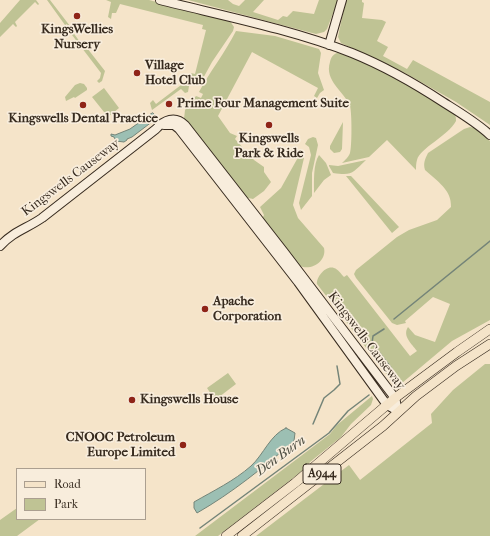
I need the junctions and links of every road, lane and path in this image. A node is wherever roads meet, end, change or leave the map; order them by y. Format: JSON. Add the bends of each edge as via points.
{"nodes":[{"id":1,"x":160,"y":0,"type":"edge"},
{"id":2,"x":342,"y":0,"type":"edge"},
{"id":3,"x":329,"y":45,"type":"junction"},
{"id":4,"x":156,"y":129,"type":"junction"},
{"id":5,"x":490,"y":135,"type":"edge"},
{"id":6,"x":0,"y":246,"type":"edge"},
{"id":7,"x":490,"y":329,"type":"edge"},
{"id":8,"x":490,"y":344,"type":"edge"},
{"id":9,"x":395,"y":398,"type":"junction"},
{"id":10,"x":387,"y":404,"type":"junction"},
{"id":11,"x":398,"y":411,"type":"junction"},
{"id":12,"x":226,"y":536,"type":"edge"},
{"id":13,"x":242,"y":536,"type":"edge"}],
"edges":[{"from":1,"to":3,"type":"street","via":[[286,31]]},
{"from":2,"to":3,"type":"street"},
{"from":3,"to":5,"type":"street","via":[[372,62],[424,89]]},
{"from":4,"to":6,"type":"street","name":"Kingswells Causeway","via":[[38,220],[7,238]]},
{"from":4,"to":9,"type":"street","name":"Kingswells Causeway","via":[[168,120],[177,120],[185,125]]},
{"from":4,"to":10,"type":"street","name":"Kingswells Causeway","via":[[170,124],[178,129],[294,277]]},
{"from":7,"to":9,"type":"main road","number":"A944"},
{"from":8,"to":11,"type":"main road","number":"A944","via":[[456,366]]},
{"from":9,"to":10,"type":"main road","number":"A944"},
{"from":9,"to":11,"type":"street","name":"Kingswells Causeway"},
{"from":10,"to":11,"type":"street","name":"Kingswells Causeway"},
{"from":10,"to":12,"type":"main road","number":"A944","via":[[295,483]]},
{"from":11,"to":13,"type":"main road","number":"A944"}]}
